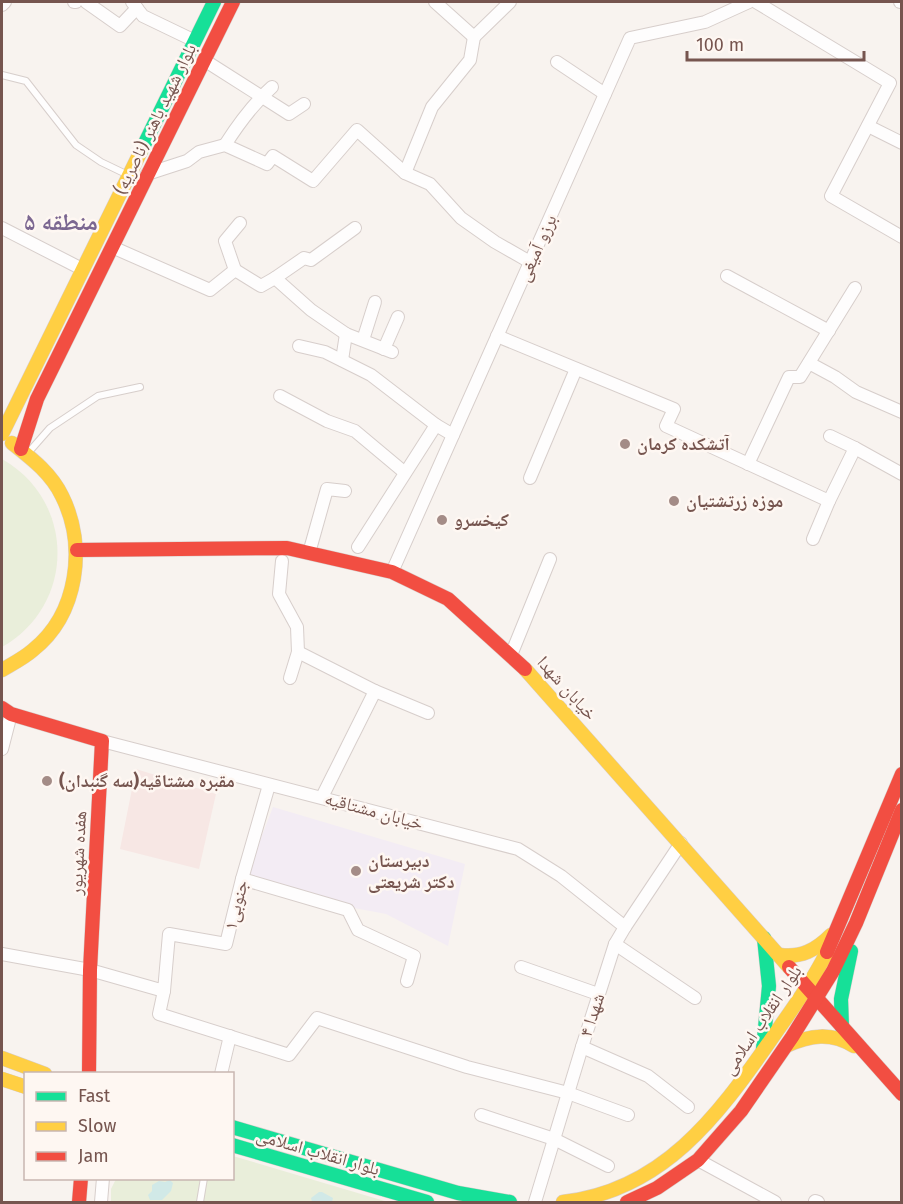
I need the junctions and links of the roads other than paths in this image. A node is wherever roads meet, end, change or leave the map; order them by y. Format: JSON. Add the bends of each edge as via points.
{"nodes":[{"id":1,"x":5,"y":2,"type":"edge"},
{"id":2,"x":86,"y":2,"type":"edge"},
{"id":3,"x":214,"y":2,"type":"edge"},
{"id":4,"x":435,"y":2,"type":"edge"},
{"id":5,"x":510,"y":2,"type":"edge"},
{"id":6,"x":749,"y":2,"type":"edge"},
{"id":7,"x":756,"y":2,"type":"edge"},
{"id":8,"x":228,"y":3,"type":"edge"},
{"id":9,"x":2,"y":5,"type":"edge"},
{"id":10,"x":134,"y":5,"type":"edge"},
{"id":11,"x":474,"y":37,"type":"junction"},
{"id":12,"x":195,"y":41,"type":"junction"},
{"id":13,"x":204,"y":60,"type":"junction"},
{"id":14,"x":557,"y":62,"type":"dead end"},
{"id":15,"x":2,"y":75,"type":"edge"},
{"id":16,"x":272,"y":87,"type":"dead end"},
{"id":17,"x":605,"y":94,"type":"junction"},
{"id":18,"x":261,"y":97,"type":"junction"},
{"id":19,"x":304,"y":104,"type":"dead end"},
{"id":20,"x":868,"y":126,"type":"junction"},
{"id":21,"x":902,"y":143,"type":"edge"},
{"id":22,"x":225,"y":145,"type":"junction"},
{"id":23,"x":405,"y":173,"type":"junction"},
{"id":24,"x":147,"y":174,"type":"junction"},
{"id":25,"x":129,"y":176,"type":"junction"},
{"id":26,"x":240,"y":223,"type":"dead end"},
{"id":27,"x":2,"y":228,"type":"edge"},
{"id":28,"x":355,"y":228,"type":"dead end"},
{"id":29,"x":902,"y":237,"type":"edge"},
{"id":30,"x":112,"y":247,"type":"junction"},
{"id":31,"x":530,"y":262,"type":"junction"},
{"id":32,"x":82,"y":269,"type":"junction"},
{"id":33,"x":235,"y":270,"type":"junction"},
{"id":34,"x":727,"y":276,"type":"dead end"},
{"id":35,"x":275,"y":278,"type":"junction"},
{"id":36,"x":855,"y":288,"type":"dead end"},
{"id":37,"x":375,"y":302,"type":"dead end"},
{"id":38,"x":398,"y":317,"type":"dead end"},
{"id":39,"x":829,"y":331,"type":"junction"},
{"id":40,"x":346,"y":334,"type":"junction"},
{"id":41,"x":497,"y":336,"type":"junction"},
{"id":42,"x":363,"y":340,"type":"junction"},
{"id":43,"x":299,"y":346,"type":"dead end"},
{"id":44,"x":342,"y":360,"type":"junction"},
{"id":45,"x":809,"y":363,"type":"junction"},
{"id":46,"x":576,"y":369,"type":"junction"},
{"id":47,"x":140,"y":387,"type":"dead end"},
{"id":48,"x":280,"y":396,"type":"dead end"},
{"id":49,"x":902,"y":412,"type":"edge"},
{"id":50,"x":436,"y":425,"type":"junction"},
{"id":51,"x":453,"y":435,"type":"junction"},
{"id":52,"x":2,"y":436,"type":"edge"},
{"id":53,"x":830,"y":436,"type":"dead end"},
{"id":54,"x":855,"y":448,"type":"junction"},
{"id":55,"x":24,"y":451,"type":"junction"},
{"id":56,"x":748,"y":464,"type":"junction"},
{"id":57,"x":404,"y":472,"type":"junction"},
{"id":58,"x":902,"y":474,"type":"edge"},
{"id":59,"x":530,"y":478,"type":"dead end"},
{"id":60,"x":345,"y":490,"type":"dead end"},
{"id":61,"x":829,"y":501,"type":"junction"},
{"id":62,"x":813,"y":538,"type":"dead end"},
{"id":63,"x":358,"y":547,"type":"dead end"},
{"id":64,"x":77,"y":550,"type":"junction"},
{"id":65,"x":309,"y":553,"type":"junction"},
{"id":66,"x":550,"y":559,"type":"dead end"},
{"id":67,"x":282,"y":561,"type":"dead end"},
{"id":68,"x":392,"y":572,"type":"junction"},
{"id":69,"x":298,"y":652,"type":"junction"},
{"id":70,"x":511,"y":655,"type":"junction"},
{"id":71,"x":2,"y":670,"type":"edge"},
{"id":72,"x":290,"y":678,"type":"dead end"},
{"id":73,"x":375,"y":691,"type":"junction"},
{"id":74,"x":6,"y":711,"type":"edge"},
{"id":75,"x":428,"y":712,"type":"dead end"},
{"id":76,"x":102,"y":741,"type":"junction"},
{"id":77,"x":2,"y":748,"type":"edge"},
{"id":78,"x":902,"y":774,"type":"edge"},
{"id":79,"x":269,"y":785,"type":"junction"},
{"id":80,"x":322,"y":797,"type":"junction"},
{"id":81,"x":902,"y":810,"type":"edge"},
{"id":82,"x":681,"y":843,"type":"junction"},
{"id":83,"x":861,"y":869,"type":"junction"},
{"id":84,"x":876,"y":874,"type":"junction"},
{"id":85,"x":242,"y":879,"type":"junction"},
{"id":86,"x":857,"y":921,"type":"junction"},
{"id":87,"x":840,"y":926,"type":"junction"},
{"id":88,"x":624,"y":927,"type":"junction"},
{"id":89,"x":764,"y":937,"type":"junction"},
{"id":90,"x":615,"y":944,"type":"junction"},
{"id":91,"x":2,"y":954,"type":"edge"},
{"id":92,"x":780,"y":955,"type":"junction"},
{"id":93,"x":521,"y":967,"type":"dead end"},
{"id":94,"x":90,"y":970,"type":"junction"},
{"id":95,"x":407,"y":981,"type":"dead end"},
{"id":96,"x":807,"y":987,"type":"junction"},
{"id":97,"x":164,"y":991,"type":"junction"},
{"id":98,"x":598,"y":994,"type":"junction"},
{"id":99,"x":695,"y":998,"type":"dead end"},
{"id":100,"x":817,"y":998,"type":"junction"},
{"id":101,"x":842,"y":1027,"type":"junction"},
{"id":102,"x":230,"y":1036,"type":"junction"},
{"id":103,"x":582,"y":1047,"type":"junction"},
{"id":104,"x":785,"y":1047,"type":"junction"},
{"id":105,"x":762,"y":1053,"type":"junction"},
{"id":106,"x":2,"y":1058,"type":"edge"},
{"id":107,"x":871,"y":1060,"type":"junction"},
{"id":108,"x":40,"y":1072,"type":"edge"},
{"id":109,"x":89,"y":1072,"type":"edge"},
{"id":110,"x":221,"y":1072,"type":"edge"},
{"id":111,"x":2,"y":1079,"type":"edge"},
{"id":112,"x":24,"y":1086,"type":"edge"},
{"id":113,"x":568,"y":1093,"type":"junction"},
{"id":114,"x":902,"y":1094,"type":"edge"},
{"id":115,"x":688,"y":1107,"type":"dead end"},
{"id":116,"x":481,"y":1115,"type":"dead end"},
{"id":117,"x":628,"y":1115,"type":"dead end"},
{"id":118,"x":234,"y":1128,"type":"edge"},
{"id":119,"x":554,"y":1140,"type":"junction"},
{"id":120,"x":234,"y":1146,"type":"edge"},
{"id":121,"x":698,"y":1160,"type":"junction"},
{"id":122,"x":608,"y":1166,"type":"dead end"},
{"id":123,"x":81,"y":1180,"type":"edge"},
{"id":124,"x":103,"y":1180,"type":"edge"},
{"id":125,"x":204,"y":1180,"type":"edge"},
{"id":126,"x":79,"y":1203,"type":"edge"},
{"id":127,"x":101,"y":1203,"type":"edge"},
{"id":128,"x":200,"y":1203,"type":"edge"},
{"id":129,"x":427,"y":1203,"type":"edge"},
{"id":130,"x":510,"y":1203,"type":"edge"},
{"id":131,"x":535,"y":1203,"type":"edge"},
{"id":132,"x":563,"y":1203,"type":"edge"},
{"id":133,"x":627,"y":1203,"type":"edge"},
{"id":134,"x":775,"y":1203,"type":"edge"}],
"edges":[{"from":1,"to":9,"type":"street"},
{"from":2,"to":10,"type":"street","via":[[120,26]]},
{"from":3,"to":12,"type":"main road","name":"بلوار شهید باهنر (ناصریه)"},
{"from":4,"to":11,"type":"street"},
{"from":5,"to":11,"type":"street"},
{"from":6,"to":17,"type":"street","name":"برزو آمیغی","via":[[705,22],[630,38]]},
{"from":7,"to":20,"type":"street","via":[[890,83]]},
{"from":8,"to":13,"type":"main road","name":"بلوار شهید باهنر (ناصریه)"},
{"from":10,"to":12,"type":"street","via":[[143,16]]},
{"from":11,"to":23,"type":"street","via":[[470,60],[432,107]]},
{"from":12,"to":25,"type":"main road","name":"بلوار شهید باهنر (ناصریه)"},
{"from":13,"to":18,"type":"street"},
{"from":13,"to":24,"type":"main road","name":"بلوار شهید باهنر (ناصریه)"},
{"from":14,"to":17,"type":"street"},
{"from":15,"to":25,"type":"lane","via":[[26,81],[76,145]]},
{"from":16,"to":18,"type":"street"},
{"from":17,"to":31,"type":"street","name":"برزو آمیغی"},
{"from":18,"to":19,"type":"street","via":[[290,114]]},
{"from":18,"to":22,"type":"street"},
{"from":20,"to":21,"type":"street"},
{"from":20,"to":29,"type":"street","via":[[831,196]]},
{"from":22,"to":23,"type":"street","via":[[267,164],[273,156],[313,181],[357,130]]},
{"from":22,"to":24,"type":"street"},
{"from":23,"to":31,"type":"street","via":[[430,184],[461,218]]},
{"from":24,"to":30,"type":"main road","name":"بلوار شهید باهنر (ناصریه)"},
{"from":25,"to":32,"type":"main road","name":"بلوار شهید باهنر (ناصریه)"},
{"from":26,"to":33,"type":"street","via":[[225,241]]},
{"from":27,"to":32,"type":"street"},
{"from":28,"to":35,"type":"street","via":[[311,260],[304,258]]},
{"from":30,"to":33,"type":"street","via":[[210,290]]},
{"from":30,"to":55,"type":"main road","name":"بلوار شهید باهنر (ناصریه)","via":[[37,399]]},
{"from":31,"to":41,"type":"street","name":"برزو آمیغی"},
{"from":32,"to":52,"type":"main road","name":"بلوار شهید باهنر (ناصریه)"},
{"from":33,"to":35,"type":"street","via":[[261,286]]},
{"from":34,"to":39,"type":"street"},
{"from":35,"to":40,"type":"street"},
{"from":36,"to":39,"type":"street"},
{"from":37,"to":42,"type":"street"},
{"from":38,"to":42,"type":"street","via":[[388,350]]},
{"from":39,"to":45,"type":"street"},
{"from":40,"to":42,"type":"street"},
{"from":40,"to":44,"type":"street"},
{"from":41,"to":46,"type":"street"},
{"from":41,"to":51,"type":"street","name":"برزو آمیغی"},
{"from":43,"to":44,"type":"street"},
{"from":44,"to":50,"type":"street","via":[[372,375]]},
{"from":45,"to":49,"type":"street","via":[[856,392]]},
{"from":45,"to":56,"type":"street","via":[[800,377],[789,377]]},
{"from":46,"to":56,"type":"street","via":[[674,409],[666,426]]},
{"from":46,"to":59,"type":"street"},
{"from":47,"to":55,"type":"lane","via":[[98,396]]},
{"from":48,"to":57,"type":"street","via":[[355,431]]},
{"from":50,"to":51,"type":"street"},
{"from":50,"to":57,"type":"street"},
{"from":51,"to":68,"type":"street","name":"برزو آمیغی"},
{"from":52,"to":55,"type":"main road"},
{"from":53,"to":54,"type":"street"},
{"from":54,"to":58,"type":"street"},
{"from":54,"to":61,"type":"street"},
{"from":55,"to":64,"type":"main road","via":[[45,469],[62,495]]},
{"from":56,"to":61,"type":"street"},
{"from":57,"to":63,"type":"street"},
{"from":60,"to":65,"type":"street","via":[[327,489]]},
{"from":61,"to":62,"type":"street"},
{"from":64,"to":65,"type":"main road","name":"خیابان شهدا","via":[[287,548]]},
{"from":64,"to":71,"type":"main road","via":[[73,585],[54,627],[33,650]]},
{"from":65,"to":68,"type":"main road","name":"خیابان شهدا"},
{"from":66,"to":70,"type":"street"},
{"from":67,"to":69,"type":"street","via":[[279,594],[297,627]]},
{"from":68,"to":70,"type":"main road","name":"خیابان شهدا","via":[[448,599]]},
{"from":69,"to":72,"type":"street"},
{"from":69,"to":73,"type":"street"},
{"from":70,"to":82,"type":"main road","name":"خیابان شهدا"},
{"from":73,"to":75,"type":"street"},
{"from":73,"to":80,"type":"street"},
{"from":74,"to":76,"type":"main road"},
{"from":74,"to":77,"type":"street"},
{"from":76,"to":79,"type":"street","name":"خیابان مشتاقیه"},
{"from":76,"to":94,"type":"main road","name":"هفده شهریور"},
{"from":78,"to":83,"type":"main road","name":"بلوار انقلاب اسلامی"},
{"from":79,"to":80,"type":"street","name":"خیابان مشتاقیه"},
{"from":79,"to":85,"type":"street","name":"جنوبی۱"},
{"from":80,"to":88,"type":"street","name":"خیابان مشتاقیه","via":[[518,849],[561,876]]},
{"from":81,"to":84,"type":"main road","name":"بلوار انقلاب اسلامی"},
{"from":82,"to":88,"type":"street","name":"شهدا ۴"},
{"from":82,"to":89,"type":"main road","name":"خیابان شهدا"},
{"from":83,"to":84,"type":"main road"},
{"from":83,"to":87,"type":"main road","name":"بلوار انقلاب اسلامی"},
{"from":84,"to":86,"type":"main road","name":"بلوار انقلاب اسلامی"},
{"from":85,"to":95,"type":"street","via":[[348,910],[358,930],[414,956]]},
{"from":85,"to":97,"type":"street","name":"جنوبی۱","via":[[226,944],[169,934]]},
{"from":86,"to":100,"type":"main road","name":"بلوار انقلاب اسلامی"},
{"from":86,"to":101,"type":"main road","via":[[841,999]]},
{"from":87,"to":92,"type":"main road","via":[[812,952],[791,957]]},
{"from":87,"to":96,"type":"main road","name":"بلوار انقلاب اسلامی"},
{"from":88,"to":90,"type":"street","name":"شهدا ۴"},
{"from":89,"to":92,"type":"main road","name":"خیابان شهدا"},
{"from":89,"to":105,"type":"main road","via":[[769,986]]},
{"from":90,"to":98,"type":"street","name":"شهدا ۴"},
{"from":90,"to":99,"type":"street"},
{"from":91,"to":94,"type":"street"},
{"from":92,"to":96,"type":"main road","name":"خیابان شهدا"},
{"from":93,"to":98,"type":"street"},
{"from":94,"to":97,"type":"street"},
{"from":94,"to":109,"type":"main road","name":"هفده شهریور"},
{"from":96,"to":100,"type":"main road","name":"خیابان شهدا"},
{"from":96,"to":105,"type":"main road","name":"بلوار انقلاب اسلامی"},
{"from":97,"to":102,"type":"street","via":[[159,1014]]},
{"from":98,"to":103,"type":"street","name":"شهدا ۴"},
{"from":100,"to":101,"type":"main road","name":"خیابان شهدا"},
{"from":100,"to":104,"type":"main road","name":"بلوار انقلاب اسلامی"},
{"from":101,"to":107,"type":"main road","name":"خیابان شهدا"},
{"from":102,"to":110,"type":"street"},
{"from":102,"to":113,"type":"street","via":[[289,1055],[317,1018],[467,1067]]},
{"from":103,"to":113,"type":"street","name":"شهدا ۴"},
{"from":103,"to":115,"type":"street","via":[[648,1076]]},
{"from":104,"to":107,"type":"main road","via":[[815,1035],[834,1036],[846,1040]]},
{"from":104,"to":121,"type":"main road","name":"بلوار انقلاب اسلامی","via":[[741,1111]]},
{"from":105,"to":132,"type":"main road","name":"بلوار انقلاب اسلامی","via":[[713,1120],[666,1163],[607,1192]]},
{"from":106,"to":108,"type":"main road"},
{"from":107,"to":114,"type":"main road","name":"خیابان شهدا"},
{"from":111,"to":112,"type":"main road"},
{"from":113,"to":117,"type":"street"},
{"from":113,"to":119,"type":"street","name":"شهدا ۴"},
{"from":116,"to":119,"type":"street"},
{"from":118,"to":130,"type":"main road","name":"بلوار انقلاب اسلامی","via":[[458,1193]]},
{"from":119,"to":122,"type":"street"},
{"from":119,"to":131,"type":"street","name":"شهدا ۴"},
{"from":120,"to":129,"type":"main road","name":"بلوار انقلاب اسلامی"},
{"from":121,"to":133,"type":"main road","name":"بلوار انقلاب اسلامی"},
{"from":121,"to":134,"type":"street"},
{"from":123,"to":126,"type":"main road"},
{"from":124,"to":127,"type":"street"},
{"from":125,"to":128,"type":"lane"}]}
